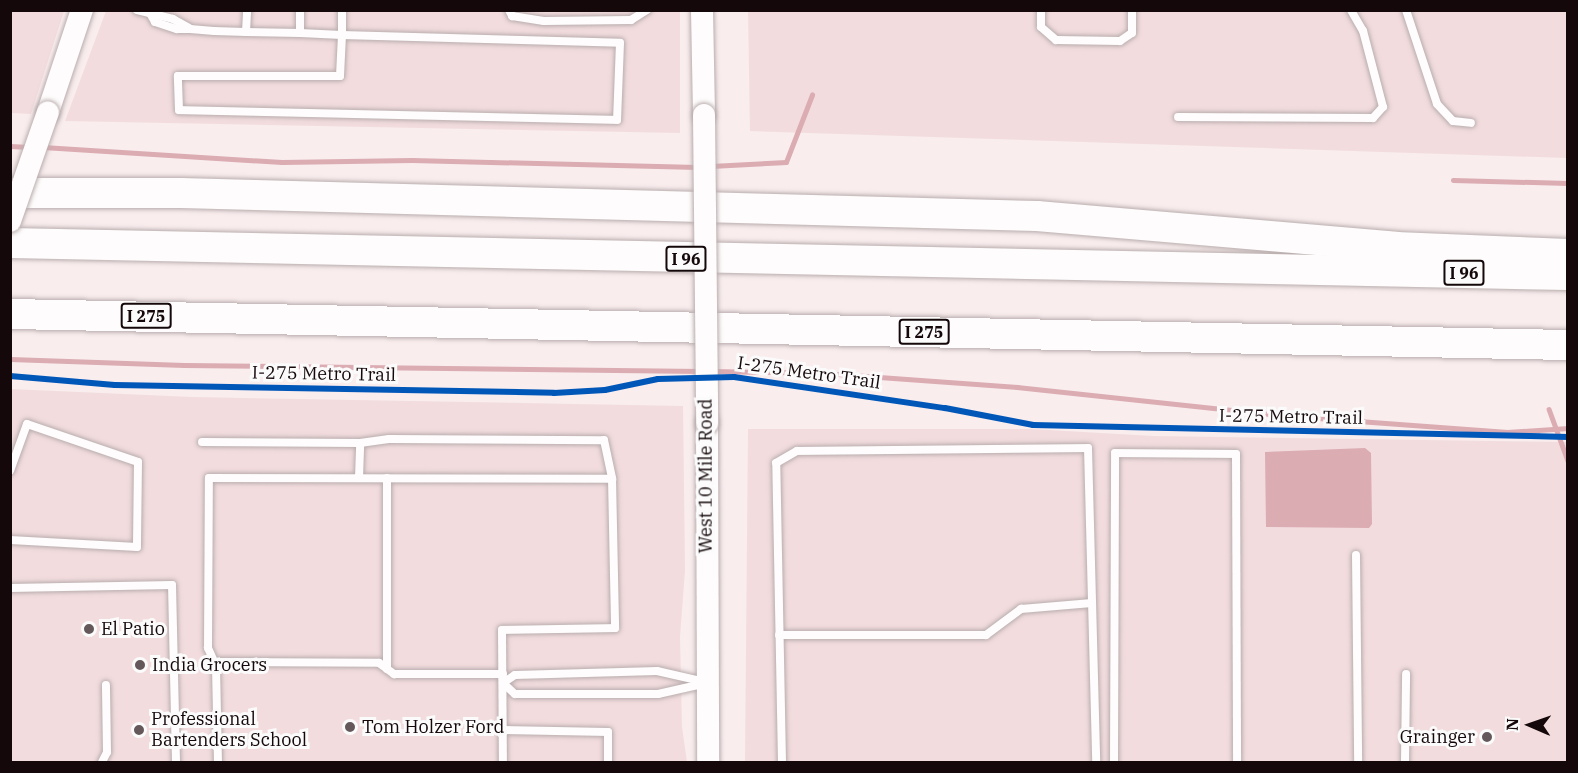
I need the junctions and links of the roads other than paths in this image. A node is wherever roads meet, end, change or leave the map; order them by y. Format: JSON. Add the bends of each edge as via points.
{"nodes":[{"id":1,"x":82,"y":10,"type":"edge"},
{"id":2,"x":136,"y":10,"type":"edge"},
{"id":3,"x":247,"y":10,"type":"edge"},
{"id":4,"x":300,"y":10,"type":"edge"},
{"id":5,"x":342,"y":10,"type":"edge"},
{"id":6,"x":509,"y":10,"type":"edge"},
{"id":7,"x":646,"y":10,"type":"edge"},
{"id":8,"x":702,"y":10,"type":"edge"},
{"id":9,"x":1041,"y":10,"type":"edge"},
{"id":10,"x":1132,"y":10,"type":"edge"},
{"id":11,"x":1351,"y":10,"type":"edge"},
{"id":12,"x":1406,"y":10,"type":"edge"},
{"id":13,"x":246,"y":32,"type":"junction"},
{"id":14,"x":300,"y":33,"type":"junction"},
{"id":15,"x":342,"y":35,"type":"junction"},
{"id":16,"x":1178,"y":117,"type":"dead end"},
{"id":17,"x":1472,"y":123,"type":"dead end"},
{"id":18,"x":10,"y":172,"type":"edge"},
{"id":19,"x":10,"y":193,"type":"edge"},
{"id":20,"x":181,"y":193,"type":"junction"},
{"id":21,"x":10,"y":221,"type":"edge"},
{"id":22,"x":10,"y":243,"type":"edge"},
{"id":23,"x":1568,"y":254,"type":"edge"},
{"id":24,"x":1568,"y":275,"type":"edge"},
{"id":25,"x":10,"y":314,"type":"edge"},
{"id":26,"x":1568,"y":345,"type":"edge"},
{"id":27,"x":202,"y":442,"type":"dead end"},
{"id":28,"x":360,"y":443,"type":"junction"},
{"id":29,"x":10,"y":471,"type":"edge"},
{"id":30,"x":359,"y":478,"type":"junction"},
{"id":31,"x":387,"y":478,"type":"junction"},
{"id":32,"x":612,"y":479,"type":"junction"},
{"id":33,"x":10,"y":540,"type":"edge"},
{"id":34,"x":1356,"y":555,"type":"dead end"},
{"id":35,"x":10,"y":588,"type":"edge"},
{"id":36,"x":1092,"y":603,"type":"junction"},
{"id":37,"x":779,"y":635,"type":"junction"},
{"id":38,"x":214,"y":662,"type":"junction"},
{"id":39,"x":387,"y":669,"type":"junction"},
{"id":40,"x":1406,"y":674,"type":"dead end"},
{"id":41,"x":503,"y":679,"type":"junction"},
{"id":42,"x":707,"y":683,"type":"junction"},
{"id":43,"x":106,"y":686,"type":"dead end"},
{"id":44,"x":503,"y":730,"type":"junction"},
{"id":45,"x":102,"y":762,"type":"edge"},
{"id":46,"x":176,"y":762,"type":"edge"},
{"id":47,"x":218,"y":762,"type":"edge"},
{"id":48,"x":503,"y":762,"type":"edge"},
{"id":49,"x":608,"y":762,"type":"edge"},
{"id":50,"x":708,"y":762,"type":"edge"},
{"id":51,"x":782,"y":762,"type":"edge"},
{"id":52,"x":1096,"y":762,"type":"edge"},
{"id":53,"x":1114,"y":762,"type":"edge"},
{"id":54,"x":1237,"y":762,"type":"edge"},
{"id":55,"x":1358,"y":762,"type":"edge"},
{"id":56,"x":1405,"y":762,"type":"edge"}],
"edges":[{"from":1,"to":21,"type":"main road","bridge":true},
{"from":2,"to":13,"type":"lane","via":[[170,27]]},
{"from":3,"to":13,"type":"lane"},
{"from":4,"to":14,"type":"lane"},
{"from":5,"to":15,"type":"lane"},
{"from":6,"to":7,"type":"lane","via":[[512,16],[544,21],[631,20]]},
{"from":8,"to":42,"type":"main road","name":"West 10 Mile Road","bridge":true},
{"from":9,"to":10,"type":"lane","via":[[1041,27],[1056,40],[1120,41],[1132,33]]},
{"from":11,"to":16,"type":"lane","via":[[1362,31],[1383,107],[1373,118]]},
{"from":12,"to":17,"type":"lane","via":[[1437,104],[1453,121]]},
{"from":13,"to":14,"type":"lane"},
{"from":14,"to":15,"type":"lane"},
{"from":15,"to":15,"type":"lane","via":[[620,43],[617,120],[179,110],[178,76],[340,76]]},
{"from":18,"to":20,"type":"highway","via":[[143,179]]},
{"from":19,"to":20,"type":"highway"},
{"from":20,"to":23,"type":"highway","via":[[1036,216],[1396,247]]},
{"from":22,"to":24,"type":"highway","number":"I 96"},
{"from":25,"to":26,"type":"highway","number":"I 275"},
{"from":27,"to":28,"type":"lane"},
{"from":28,"to":30,"type":"lane"},
{"from":28,"to":32,"type":"lane","via":[[389,439],[604,440]]},
{"from":29,"to":33,"type":"lane","via":[[27,424],[138,462],[137,547]]},
{"from":30,"to":31,"type":"lane"},
{"from":30,"to":38,"type":"lane","via":[[209,478],[208,648]]},
{"from":31,"to":32,"type":"lane"},
{"from":31,"to":39,"type":"lane"},
{"from":32,"to":41,"type":"lane","via":[[615,628],[502,630]]},
{"from":34,"to":55,"type":"lane"},
{"from":35,"to":46,"type":"lane","via":[[172,585]]},
{"from":36,"to":37,"type":"lane","via":[[1021,609],[986,635]]},
{"from":36,"to":37,"type":"lane","via":[[1088,447],[797,451],[776,463]]},
{"from":36,"to":52,"type":"lane"},
{"from":37,"to":51,"type":"lane"},
{"from":38,"to":39,"type":"lane","via":[[379,663]]},
{"from":38,"to":47,"type":"lane"},
{"from":39,"to":41,"type":"lane","via":[[394,674]]},
{"from":40,"to":56,"type":"lane"},
{"from":41,"to":42,"type":"lane","via":[[515,675],[657,671]]},
{"from":41,"to":42,"type":"lane","via":[[515,694],[658,694]]},
{"from":41,"to":44,"type":"lane"},
{"from":42,"to":50,"type":"main road","name":"West 10 Mile Road"},
{"from":43,"to":45,"type":"lane","via":[[107,752]]},
{"from":44,"to":48,"type":"lane"},
{"from":44,"to":49,"type":"lane","via":[[608,732]]},
{"from":53,"to":54,"type":"lane","via":[[1115,453],[1236,454]]}]}
